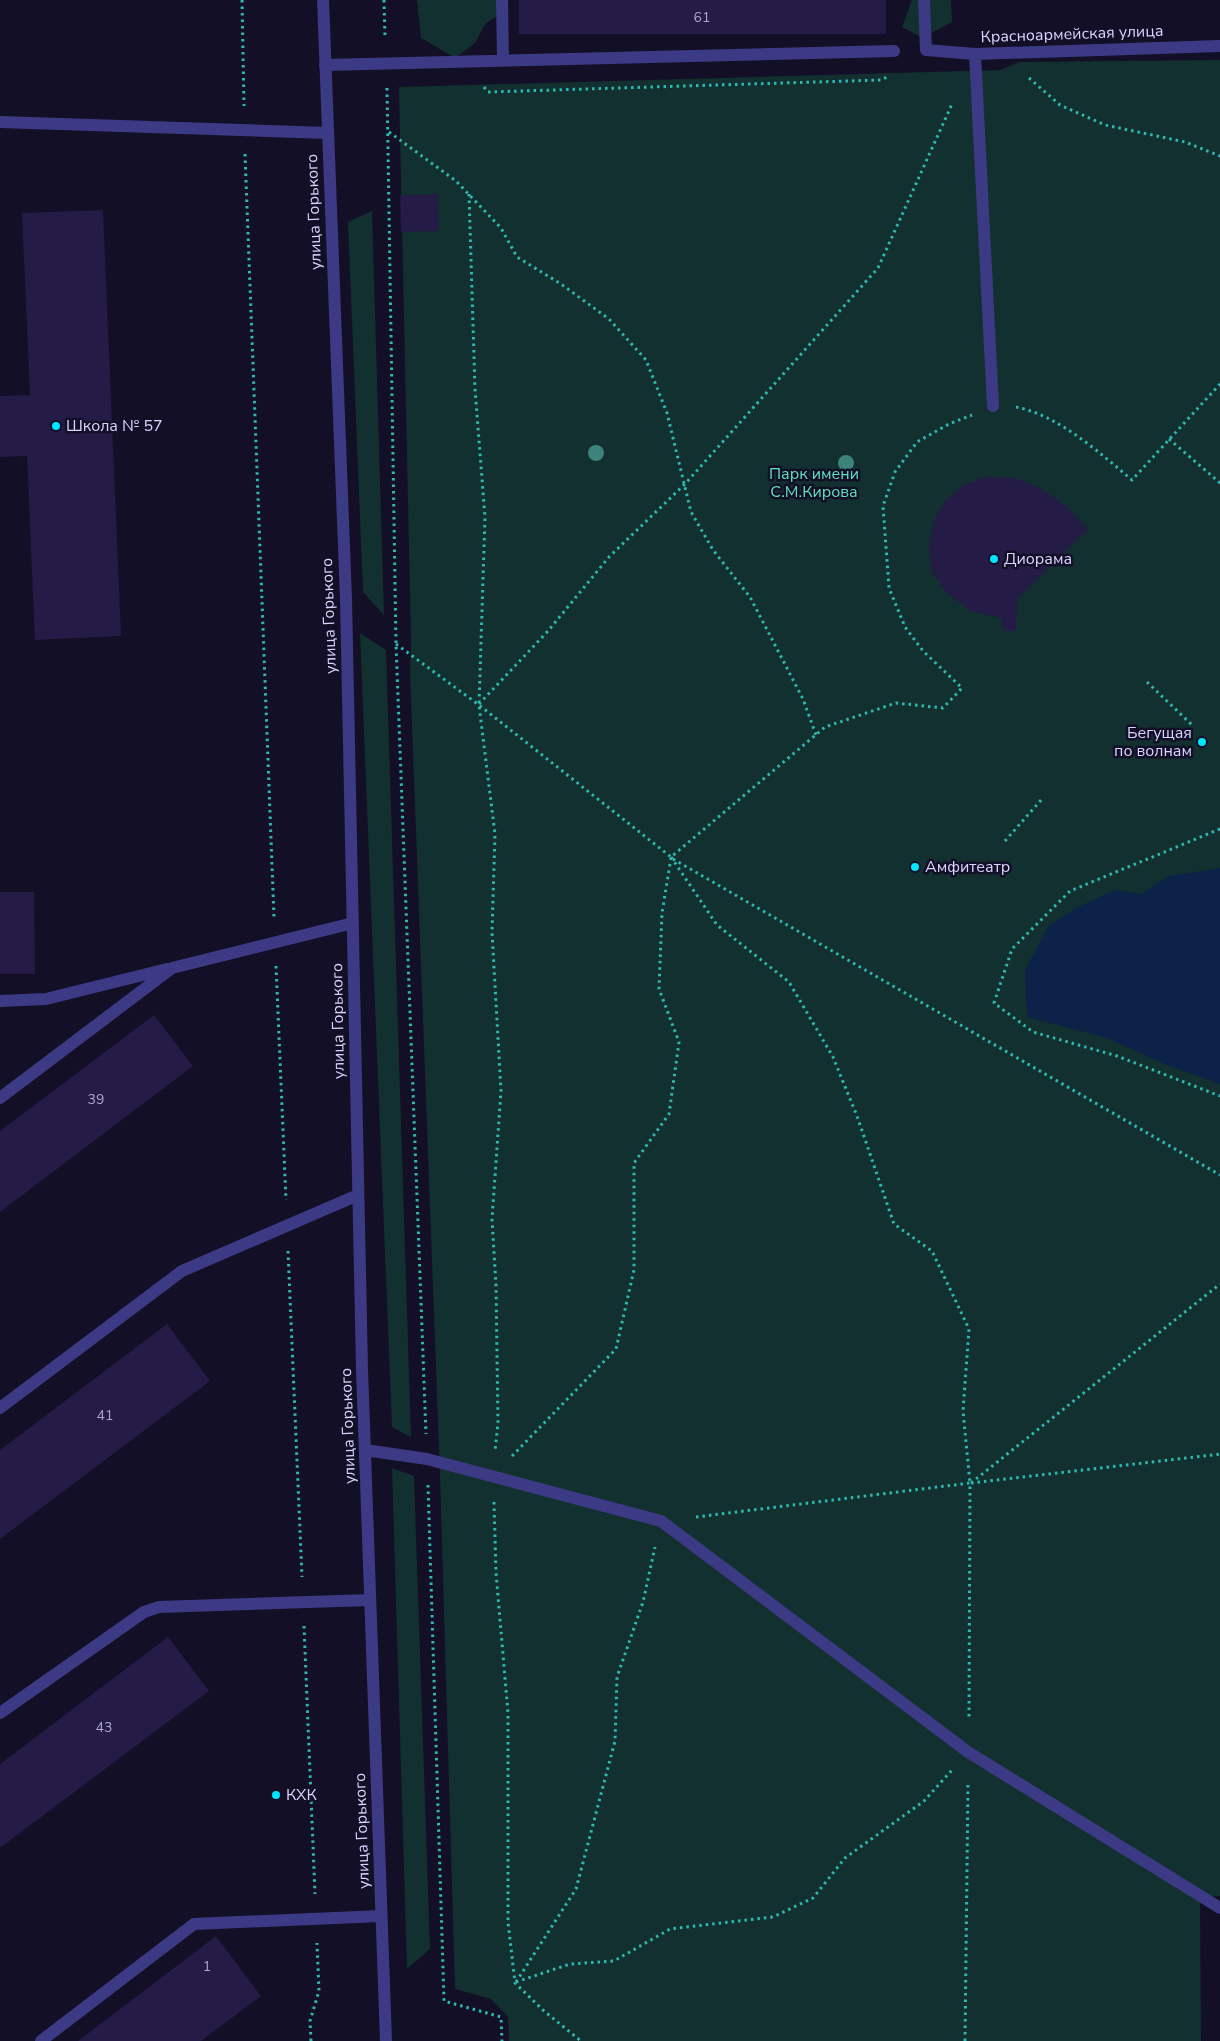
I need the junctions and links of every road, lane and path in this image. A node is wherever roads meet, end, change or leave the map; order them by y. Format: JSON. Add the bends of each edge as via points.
{"nodes":[{"id":1,"x":242,"y":0,"type":"edge"},
{"id":2,"x":323,"y":0,"type":"edge"},
{"id":3,"x":384,"y":0,"type":"edge"},
{"id":4,"x":502,"y":0,"type":"edge"},
{"id":5,"x":924,"y":0,"type":"edge"},
{"id":6,"x":1220,"y":46,"type":"edge"},
{"id":7,"x":894,"y":51,"type":"dead end"},
{"id":8,"x":975,"y":54,"type":"junction"},
{"id":9,"x":503,"y":61,"type":"junction"},
{"id":10,"x":386,"y":64,"type":"junction"},
{"id":11,"x":325,"y":65,"type":"junction"},
{"id":12,"x":1028,"y":77,"type":"dead end"},
{"id":13,"x":955,"y":97,"type":"dead end"},
{"id":14,"x":0,"y":122,"type":"edge"},
{"id":15,"x":244,"y":130,"type":"junction"},
{"id":16,"x":388,"y":132,"type":"junction"},
{"id":17,"x":328,"y":133,"type":"junction"},
{"id":18,"x":1220,"y":156,"type":"edge"},
{"id":19,"x":469,"y":194,"type":"junction"},
{"id":20,"x":1220,"y":384,"type":"edge"},
{"id":21,"x":994,"y":406,"type":"junction"},
{"id":22,"x":1169,"y":439,"type":"junction"},
{"id":23,"x":684,"y":484,"type":"junction"},
{"id":24,"x":1220,"y":484,"type":"edge"},
{"id":25,"x":396,"y":644,"type":"junction"},
{"id":26,"x":1147,"y":682,"type":"dead end"},
{"id":27,"x":478,"y":705,"type":"junction"},
{"id":28,"x":1192,"y":724,"type":"dead end"},
{"id":29,"x":816,"y":734,"type":"junction"},
{"id":30,"x":1042,"y":798,"type":"dead end"},
{"id":31,"x":1220,"y":829,"type":"edge"},
{"id":32,"x":1006,"y":841,"type":"dead end"},
{"id":33,"x":671,"y":857,"type":"junction"},
{"id":34,"x":353,"y":923,"type":"junction"},
{"id":35,"x":275,"y":942,"type":"junction"},
{"id":36,"x":172,"y":968,"type":"junction"},
{"id":37,"x":0,"y":1001,"type":"edge"},
{"id":38,"x":1220,"y":1096,"type":"edge"},
{"id":39,"x":0,"y":1098,"type":"edge"},
{"id":40,"x":1220,"y":1175,"type":"edge"},
{"id":41,"x":358,"y":1195,"type":"junction"},
{"id":42,"x":287,"y":1226,"type":"junction"},
{"id":43,"x":1220,"y":1284,"type":"edge"},
{"id":44,"x":0,"y":1408,"type":"edge"},
{"id":45,"x":365,"y":1450,"type":"junction"},
{"id":46,"x":1220,"y":1454,"type":"edge"},
{"id":47,"x":427,"y":1459,"type":"junction"},
{"id":48,"x":493,"y":1476,"type":"junction"},
{"id":49,"x":970,"y":1483,"type":"junction"},
{"id":50,"x":661,"y":1521,"type":"junction"},
{"id":51,"x":370,"y":1600,"type":"junction"},
{"id":52,"x":303,"y":1602,"type":"junction"},
{"id":53,"x":0,"y":1713,"type":"edge"},
{"id":54,"x":968,"y":1752,"type":"junction"},
{"id":55,"x":1220,"y":1908,"type":"edge"},
{"id":56,"x":381,"y":1916,"type":"junction"},
{"id":57,"x":316,"y":1919,"type":"junction"},
{"id":58,"x":515,"y":1983,"type":"junction"},
{"id":59,"x":41,"y":2041,"type":"edge"},
{"id":60,"x":310,"y":2041,"type":"edge"},
{"id":61,"x":386,"y":2041,"type":"edge"},
{"id":62,"x":502,"y":2041,"type":"edge"},
{"id":63,"x":581,"y":2041,"type":"edge"},
{"id":64,"x":965,"y":2041,"type":"edge"}],
"edges":[{"from":1,"to":15,"type":"path"},
{"from":2,"to":11,"type":"street","name":"улица Горького"},
{"from":3,"to":10,"type":"path"},
{"from":4,"to":9,"type":"street"},
{"from":5,"to":8,"type":"street","name":"Красноармейская улица","via":[[926,50]]},
{"from":6,"to":8,"type":"street","name":"Красноармейская улица"},
{"from":7,"to":9,"type":"street"},
{"from":8,"to":21,"type":"street"},
{"from":9,"to":10,"type":"street"},
{"from":10,"to":11,"type":"street"},
{"from":10,"to":16,"type":"path"},
{"from":11,"to":17,"type":"street","name":"улица Горького"},
{"from":12,"to":18,"type":"path","via":[[1060,105],[1105,125],[1185,142]]},
{"from":13,"to":23,"type":"path","via":[[878,268]]},
{"from":14,"to":15,"type":"street"},
{"from":15,"to":17,"type":"street"},
{"from":15,"to":35,"type":"path"},
{"from":16,"to":19,"type":"path"},
{"from":16,"to":25,"type":"path"},
{"from":17,"to":34,"type":"street","name":"улица Горького","via":[[346,600]]},
{"from":19,"to":23,"type":"path","via":[[501,228],[517,257],[561,284],[608,320],[646,360],[667,413]]},
{"from":19,"to":27,"type":"path","via":[[475,389],[485,517]]},
{"from":20,"to":22,"type":"path"},
{"from":21,"to":22,"type":"path","via":[[1038,413],[1089,444],[1132,480]]},
{"from":21,"to":29,"type":"path","via":[[949,424],[918,442],[895,472],[882,506],[889,588],[905,627],[923,651],[962,688],[943,708],[896,703],[825,727]]},
{"from":22,"to":24,"type":"path"},
{"from":23,"to":27,"type":"path","via":[[609,557],[548,631]]},
{"from":23,"to":29,"type":"path","via":[[691,512],[713,550],[750,597],[802,699]]},
{"from":25,"to":27,"type":"path"},
{"from":25,"to":47,"type":"path"},
{"from":26,"to":28,"type":"path"},
{"from":27,"to":33,"type":"path"},
{"from":27,"to":48,"type":"path","via":[[495,834],[492,932],[501,1091],[492,1219],[498,1413]]},
{"from":29,"to":33,"type":"path"},
{"from":30,"to":32,"type":"path"},
{"from":31,"to":38,"type":"path","via":[[1070,891],[1012,949],[994,1003],[1033,1032],[1117,1056]]},
{"from":33,"to":40,"type":"path"},
{"from":33,"to":48,"type":"path","via":[[662,913],[659,989],[679,1042],[669,1114],[634,1163],[634,1270],[616,1349]]},
{"from":33,"to":49,"type":"path","via":[[717,925],[789,982],[833,1057],[894,1224],[932,1251],[969,1329],[963,1411]]},
{"from":34,"to":35,"type":"street"},
{"from":34,"to":41,"type":"street","name":"улица Горького"},
{"from":35,"to":36,"type":"street"},
{"from":35,"to":42,"type":"path"},
{"from":36,"to":37,"type":"street","via":[[46,999]]},
{"from":36,"to":39,"type":"street"},
{"from":41,"to":42,"type":"street"},
{"from":41,"to":45,"type":"street","name":"улица Горького"},
{"from":42,"to":44,"type":"street","via":[[182,1270]]},
{"from":42,"to":52,"type":"path"},
{"from":43,"to":49,"type":"path"},
{"from":45,"to":47,"type":"street"},
{"from":45,"to":51,"type":"street","name":"улица Горького"},
{"from":46,"to":49,"type":"path"},
{"from":47,"to":48,"type":"street"},
{"from":47,"to":62,"type":"path","via":[[444,2001],[501,2017]]},
{"from":48,"to":50,"type":"street"},
{"from":48,"to":58,"type":"path","via":[[496,1573],[508,1713],[508,1922]]},
{"from":49,"to":50,"type":"path"},
{"from":49,"to":54,"type":"path"},
{"from":50,"to":54,"type":"street"},
{"from":50,"to":58,"type":"path","via":[[642,1602],[617,1677],[615,1741],[576,1889]]},
{"from":51,"to":52,"type":"street"},
{"from":51,"to":56,"type":"street","name":"улица Горького"},
{"from":52,"to":53,"type":"street","via":[[174,1606],[144,1612]]},
{"from":52,"to":57,"type":"path"},
{"from":54,"to":55,"type":"street"},
{"from":54,"to":58,"type":"path","via":[[924,1801],[846,1858],[813,1898],[773,1917],[670,1929],[614,1962],[570,1964]]},
{"from":54,"to":64,"type":"path"},
{"from":56,"to":57,"type":"street"},
{"from":56,"to":61,"type":"street","name":"улица Горького"},
{"from":57,"to":59,"type":"street","via":[[194,1924]]},
{"from":57,"to":60,"type":"path","via":[[319,1991],[310,2021]]},
{"from":58,"to":63,"type":"path"}]}
